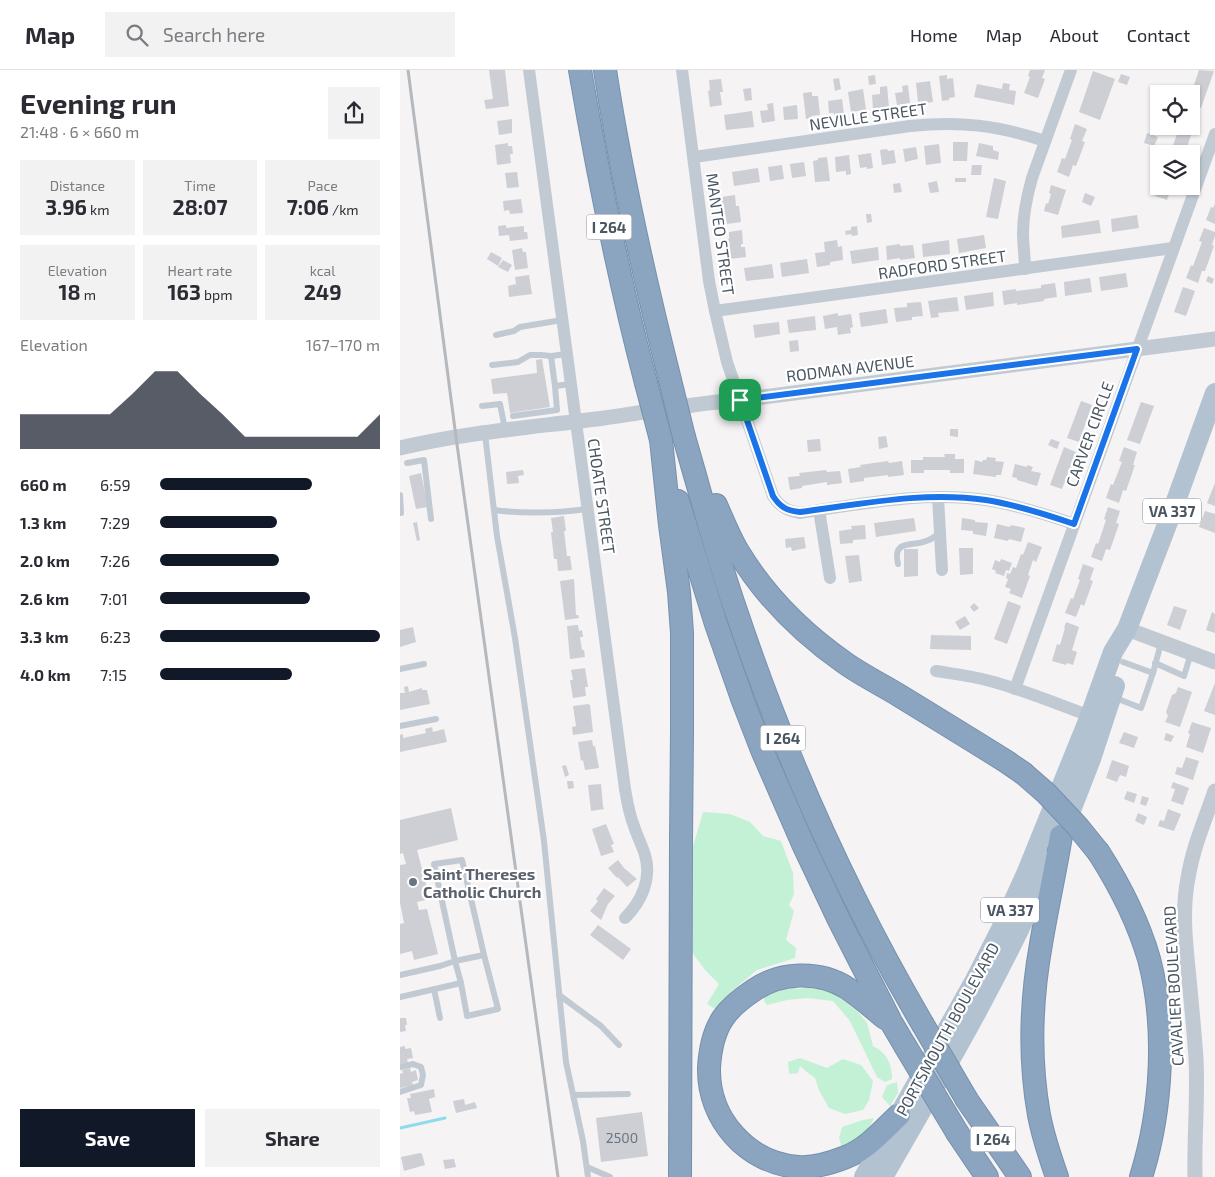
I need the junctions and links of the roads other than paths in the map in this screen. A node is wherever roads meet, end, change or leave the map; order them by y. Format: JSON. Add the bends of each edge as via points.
{"nodes":[{"id":1,"x":528,"y":70,"type":"edge"},
{"id":2,"x":580,"y":70,"type":"edge"},
{"id":3,"x":605,"y":70,"type":"edge"},
{"id":4,"x":682,"y":70,"type":"edge"},
{"id":5,"x":1071,"y":70,"type":"edge"},
{"id":6,"x":1215,"y":134,"type":"edge"},
{"id":7,"x":1045,"y":141,"type":"junction"},
{"id":8,"x":694,"y":157,"type":"junction"},
{"id":9,"x":1173,"y":248,"type":"junction"},
{"id":10,"x":1025,"y":269,"type":"junction"},
{"id":11,"x":715,"y":311,"type":"junction"},
{"id":12,"x":562,"y":320,"type":"junction"},
{"id":13,"x":496,"y":335,"type":"dead end"},
{"id":14,"x":1215,"y":338,"type":"edge"},
{"id":15,"x":1137,"y":349,"type":"junction"},
{"id":16,"x":566,"y":354,"type":"junction"},
{"id":17,"x":551,"y":356,"type":"junction"},
{"id":18,"x":492,"y":365,"type":"dead end"},
{"id":19,"x":571,"y":384,"type":"junction"},
{"id":20,"x":555,"y":386,"type":"junction"},
{"id":21,"x":1215,"y":393,"type":"edge"},
{"id":22,"x":740,"y":400,"type":"junction"},
{"id":23,"x":482,"y":406,"type":"dead end"},
{"id":24,"x":513,"y":416,"type":"dead end"},
{"id":25,"x":576,"y":421,"type":"junction"},
{"id":26,"x":505,"y":430,"type":"junction"},
{"id":27,"x":485,"y":433,"type":"junction"},
{"id":28,"x":684,"y":436,"type":"junction"},
{"id":29,"x":661,"y":440,"type":"junction"},
{"id":30,"x":407,"y":446,"type":"edge"},
{"id":31,"x":416,"y":461,"type":"junction"},
{"id":32,"x":407,"y":463,"type":"dead end"},
{"id":33,"x":400,"y":495,"type":"edge"},
{"id":34,"x":938,"y":497,"type":"junction"},
{"id":35,"x":588,"y":509,"type":"junction"},
{"id":36,"x":494,"y":510,"type":"junction"},
{"id":37,"x":819,"y":510,"type":"junction"},
{"id":38,"x":401,"y":514,"type":"dead end"},
{"id":39,"x":431,"y":518,"type":"dead end"},
{"id":40,"x":1074,"y":524,"type":"junction"},
{"id":41,"x":940,"y":533,"type":"junction"},
{"id":42,"x":898,"y":564,"type":"dead end"},
{"id":43,"x":942,"y":570,"type":"dead end"},
{"id":44,"x":830,"y":578,"type":"dead end"},
{"id":45,"x":1127,"y":628,"type":"junction"},
{"id":46,"x":1162,"y":642,"type":"junction"},
{"id":47,"x":1191,"y":653,"type":"junction"},
{"id":48,"x":1123,"y":662,"type":"junction"},
{"id":49,"x":1215,"y":662,"type":"edge"},
{"id":50,"x":1155,"y":663,"type":"junction"},
{"id":51,"x":424,"y":664,"type":"dead end"},
{"id":52,"x":400,"y":669,"type":"edge"},
{"id":53,"x":936,"y":671,"type":"dead end"},
{"id":54,"x":1153,"y":673,"type":"junction"},
{"id":55,"x":1015,"y":689,"type":"junction"},
{"id":56,"x":1112,"y":696,"type":"junction"},
{"id":57,"x":1090,"y":716,"type":"junction"},
{"id":58,"x":436,"y":719,"type":"dead end"},
{"id":59,"x":400,"y":726,"type":"edge"},
{"id":60,"x":1215,"y":791,"type":"edge"},
{"id":61,"x":1061,"y":836,"type":"junction"},
{"id":62,"x":625,"y":918,"type":"dead end"},
{"id":63,"x":484,"y":956,"type":"junction"},
{"id":64,"x":455,"y":961,"type":"junction"},
{"id":65,"x":400,"y":975,"type":"edge"},
{"id":66,"x":461,"y":983,"type":"junction"},
{"id":67,"x":434,"y":989,"type":"junction"},
{"id":68,"x":559,"y":995,"type":"junction"},
{"id":69,"x":400,"y":997,"type":"edge"},
{"id":70,"x":440,"y":1018,"type":"dead end"},
{"id":71,"x":891,"y":1022,"type":"junction"},
{"id":72,"x":619,"y":1045,"type":"dead end"},
{"id":73,"x":400,"y":1067,"type":"edge"},
{"id":74,"x":400,"y":1092,"type":"edge"},
{"id":75,"x":628,"y":1094,"type":"dead end"},
{"id":76,"x":574,"y":1095,"type":"junction"},
{"id":77,"x":899,"y":1115,"type":"junction"},
{"id":78,"x":587,"y":1167,"type":"junction"},
{"id":79,"x":588,"y":1177,"type":"edge"},
{"id":80,"x":610,"y":1177,"type":"edge"},
{"id":81,"x":680,"y":1177,"type":"edge"},
{"id":82,"x":864,"y":1177,"type":"edge"},
{"id":83,"x":883,"y":1177,"type":"edge"},
{"id":84,"x":987,"y":1177,"type":"edge"},
{"id":85,"x":1020,"y":1177,"type":"edge"},
{"id":86,"x":1057,"y":1177,"type":"edge"},
{"id":87,"x":1141,"y":1177,"type":"edge"},
{"id":88,"x":1197,"y":1177,"type":"edge"}],
"edges":[{"from":1,"to":12,"type":"street","name":"CHOATE STREET"},
{"from":2,"to":29,"type":"highway","number":"I 264","bridge":true,"via":[[608,224]]},
{"from":3,"to":28,"type":"highway","number":"I 264","bridge":true,"via":[[648,296]]},
{"from":4,"to":8,"type":"street","name":"MANTEO STREET"},
{"from":5,"to":7,"type":"street"},
{"from":6,"to":9,"type":"street","name":"CARVER CIRCLE"},
{"from":7,"to":8,"type":"street","name":"NEVILLE STREET","via":[[990,126],[937,123]]},
{"from":7,"to":10,"type":"street","via":[[1024,216]]},
{"from":8,"to":11,"type":"street","name":"MANTEO STREET"},
{"from":9,"to":10,"type":"street","name":"RADFORD STREET"},
{"from":9,"to":15,"type":"street","name":"CARVER CIRCLE"},
{"from":10,"to":11,"type":"street","name":"RADFORD STREET"},
{"from":11,"to":22,"type":"street","name":"MANTEO STREET"},
{"from":12,"to":13,"type":"lane"},
{"from":12,"to":16,"type":"street","name":"CHOATE STREET"},
{"from":14,"to":15,"type":"street","name":"RODMAN AVENUE"},
{"from":15,"to":22,"type":"street","name":"RODMAN AVENUE"},
{"from":15,"to":40,"type":"street","name":"CARVER CIRCLE"},
{"from":16,"to":17,"type":"lane"},
{"from":16,"to":19,"type":"street","name":"CHOATE STREET"},
{"from":17,"to":18,"type":"lane","via":[[530,355],[518,362]]},
{"from":17,"to":20,"type":"lane"},
{"from":19,"to":20,"type":"lane"},
{"from":19,"to":25,"type":"street","name":"CHOATE STREET"},
{"from":20,"to":24,"type":"lane","via":[[557,410]]},
{"from":21,"to":45,"type":"main road","name":"PORTSMOUTH BOULEVARD","number":"VA 337"},
{"from":22,"to":25,"type":"street","name":"RODMAN AVENUE"},
{"from":22,"to":37,"type":"street","name":"MANTEO STREET","via":[[778,503],[792,512]]},
{"from":23,"to":26,"type":"lane","via":[[500,404]]},
{"from":25,"to":26,"type":"street","name":"RODMAN AVENUE"},
{"from":25,"to":35,"type":"street","name":"CHOATE STREET"},
{"from":26,"to":27,"type":"street","name":"RODMAN AVENUE"},
{"from":27,"to":30,"type":"street","name":"RODMAN AVENUE"},
{"from":27,"to":36,"type":"lane"},
{"from":28,"to":85,"type":"highway","number":"I 264","bridge":true,"via":[[736,610],[780,730],[832,853],[922,1023],[967,1100]]},
{"from":28,"to":87,"type":"highway","bridge":true,"via":[[737,550],[754,576],[795,622],[846,664],[1023,773],[1078,827],[1115,877],[1149,959],[1158,1018],[1160,1048],[1156,1108]]},
{"from":29,"to":71,"type":"highway","number":"I 264","via":[[716,624],[759,742],[803,844]]},
{"from":29,"to":81,"type":"highway","via":[[682,633]]},
{"from":30,"to":31,"type":"lane"},
{"from":31,"to":32,"type":"lane"},
{"from":31,"to":39,"type":"lane","via":[[424,460]]},
{"from":33,"to":38,"type":"lane"},
{"from":34,"to":37,"type":"street","name":"MANTEO STREET"},
{"from":34,"to":40,"type":"street","name":"MANTEO STREET","via":[[1013,505]]},
{"from":34,"to":41,"type":"street"},
{"from":35,"to":36,"type":"lane","via":[[564,512]]},
{"from":35,"to":62,"type":"street","name":"CHOATE STREET","via":[[627,802],[647,867],[644,890]]},
{"from":36,"to":68,"type":"lane","via":[[544,841]]},
{"from":37,"to":44,"type":"street"},
{"from":40,"to":55,"type":"street","name":"CARVER CIRCLE"},
{"from":41,"to":42,"type":"lane","via":[[925,542],[905,544],[897,552]]},
{"from":41,"to":43,"type":"street"},
{"from":45,"to":46,"type":"street"},
{"from":45,"to":48,"type":"main road","name":"PORTSMOUTH BOULEVARD","number":"VA 337"},
{"from":45,"to":57,"type":"main road","name":"PORTSMOUTH BOULEVARD","number":"VA 337","via":[[1114,652]]},
{"from":46,"to":47,"type":"street"},
{"from":46,"to":50,"type":"lane"},
{"from":47,"to":49,"type":"street"},
{"from":47,"to":50,"type":"lane","via":[[1184,676]]},
{"from":48,"to":54,"type":"lane"},
{"from":48,"to":56,"type":"main road","name":"PORTSMOUTH BOULEVARD","number":"VA 337"},
{"from":50,"to":54,"type":"lane"},
{"from":51,"to":52,"type":"lane"},
{"from":53,"to":55,"type":"street","via":[[989,680]]},
{"from":54,"to":56,"type":"lane","via":[[1141,708]]},
{"from":55,"to":57,"type":"street"},
{"from":56,"to":61,"type":"main road","name":"PORTSMOUTH BOULEVARD","number":"VA 337"},
{"from":57,"to":77,"type":"main road","name":"PORTSMOUTH BOULEVARD","number":"VA 337","via":[[1001,929]]},
{"from":58,"to":59,"type":"lane"},
{"from":60,"to":88,"type":"street","name":"CAVALIER BOULEVARD","via":[[1192,855],[1185,904],[1184,928],[1196,1067]]},
{"from":61,"to":83,"type":"main road","name":"PORTSMOUTH BOULEVARD","number":"VA 337","via":[[1009,951]]},
{"from":61,"to":86,"type":"highway","via":[[1041,945],[1032,1047],[1039,1116]]},
{"from":63,"to":64,"type":"lane"},
{"from":63,"to":64,"type":"lane","via":[[462,860],[434,864]]},
{"from":63,"to":66,"type":"lane","via":[[498,1010],[467,1016]]},
{"from":64,"to":65,"type":"lane"},
{"from":64,"to":66,"type":"lane"},
{"from":66,"to":67,"type":"lane"},
{"from":67,"to":69,"type":"lane"},
{"from":67,"to":70,"type":"lane"},
{"from":68,"to":72,"type":"lane","via":[[601,1026]]},
{"from":68,"to":76,"type":"lane","via":[[566,1062]]},
{"from":71,"to":77,"type":"highway","via":[[834,981],[800,975],[773,980],[743,997],[723,1018],[711,1050],[710,1085],[719,1114],[739,1141],[767,1159],[799,1167],[848,1157]]},
{"from":71,"to":84,"type":"highway","number":"I 264","bridge":true},
{"from":73,"to":74,"type":"lane","via":[[413,1064],[421,1067],[423,1075],[421,1085]]},
{"from":75,"to":76,"type":"lane"},
{"from":76,"to":78,"type":"lane"},
{"from":77,"to":82,"type":"main road","name":"PORTSMOUTH BOULEVARD","number":"VA 337"},
{"from":78,"to":79,"type":"lane"},
{"from":78,"to":80,"type":"lane"}]}
